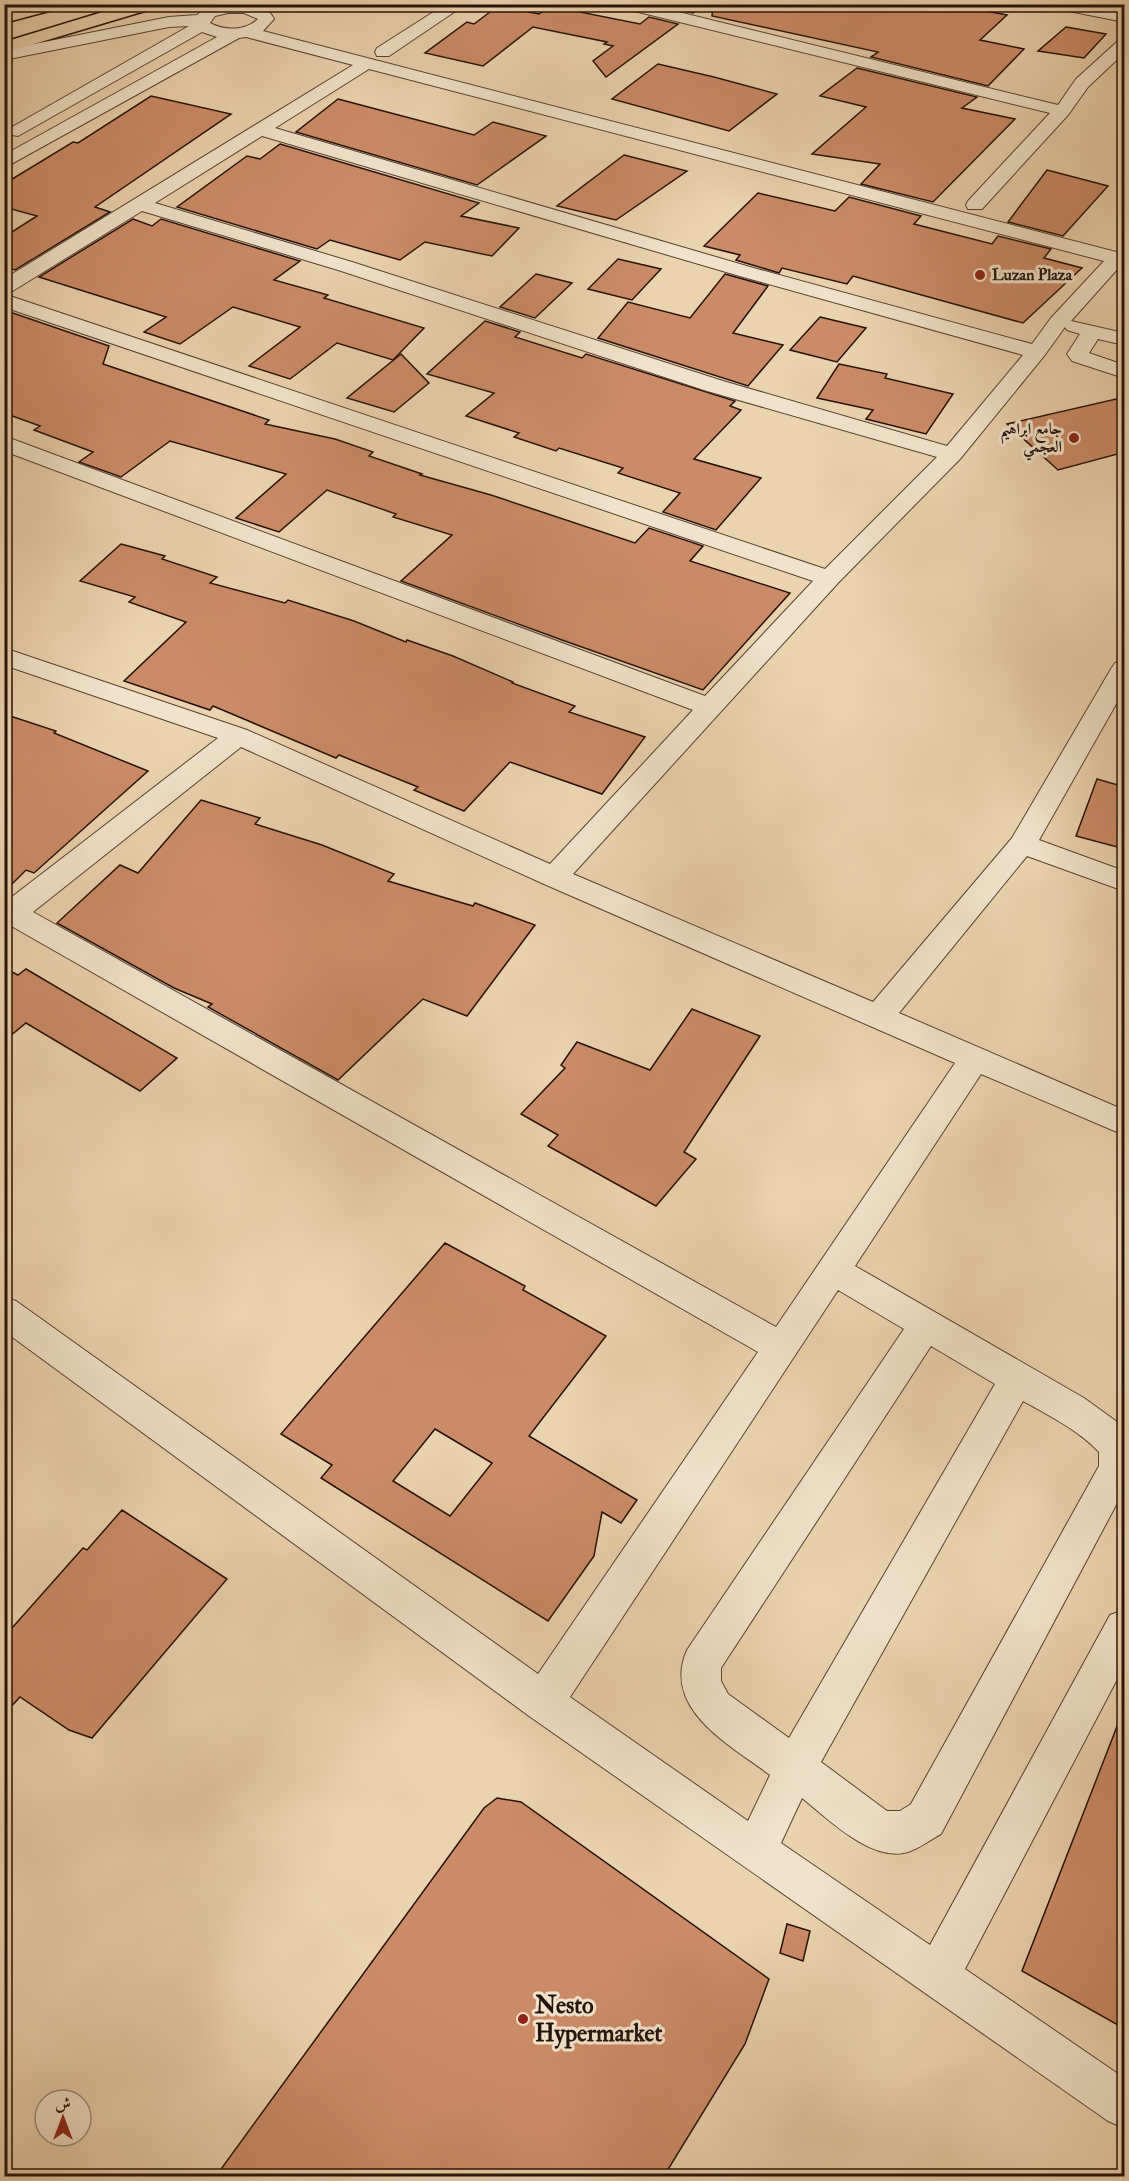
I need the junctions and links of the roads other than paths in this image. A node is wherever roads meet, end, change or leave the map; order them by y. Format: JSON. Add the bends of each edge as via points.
{"nodes":[{"id":1,"x":54,"y":4,"type":"edge"},
{"id":2,"x":149,"y":4,"type":"edge"},
{"id":3,"x":458,"y":4,"type":"edge"},
{"id":4,"x":624,"y":4,"type":"edge"},
{"id":5,"x":1059,"y":4,"type":"edge"},
{"id":6,"x":261,"y":12,"type":"edge"},
{"id":7,"x":1125,"y":17,"type":"edge"},
{"id":8,"x":4,"y":18,"type":"edge"},
{"id":9,"x":201,"y":23,"type":"junction"},
{"id":10,"x":241,"y":32,"type":"junction"},
{"id":11,"x":1125,"y":45,"type":"edge"},
{"id":12,"x":4,"y":48,"type":"edge"},
{"id":13,"x":383,"y":52,"type":"junction"},
{"id":14,"x":4,"y":55,"type":"edge"},
{"id":15,"x":366,"y":64,"type":"junction"},
{"id":16,"x":1062,"y":111,"type":"junction"},
{"id":17,"x":261,"y":130,"type":"junction"},
{"id":18,"x":4,"y":138,"type":"edge"},
{"id":19,"x":4,"y":163,"type":"edge"},
{"id":20,"x":139,"y":204,"type":"junction"},
{"id":21,"x":975,"y":205,"type":"junction"},
{"id":22,"x":1122,"y":254,"type":"edge"},
{"id":23,"x":4,"y":288,"type":"edge"},
{"id":24,"x":4,"y":300,"type":"edge"},
{"id":25,"x":1058,"y":322,"type":"junction"},
{"id":26,"x":1092,"y":331,"type":"junction"},
{"id":27,"x":1125,"y":339,"type":"edge"},
{"id":28,"x":1037,"y":352,"type":"junction"},
{"id":29,"x":1125,"y":372,"type":"edge"},
{"id":30,"x":4,"y":443,"type":"edge"},
{"id":31,"x":952,"y":454,"type":"junction"},
{"id":32,"x":829,"y":578,"type":"junction"},
{"id":33,"x":4,"y":656,"type":"edge"},
{"id":34,"x":1122,"y":678,"type":"edge"},
{"id":35,"x":709,"y":707,"type":"junction"},
{"id":36,"x":238,"y":736,"type":"junction"},
{"id":37,"x":1022,"y":844,"type":"junction"},
{"id":38,"x":554,"y":877,"type":"junction"},
{"id":39,"x":1125,"y":881,"type":"edge"},
{"id":40,"x":8,"y":916,"type":"edge"},
{"id":41,"x":878,"y":1017,"type":"junction"},
{"id":42,"x":975,"y":1059,"type":"junction"},
{"id":43,"x":1125,"y":1124,"type":"edge"},
{"id":44,"x":834,"y":1270,"type":"junction"},
{"id":45,"x":4,"y":1311,"type":"edge"},
{"id":46,"x":926,"y":1325,"type":"junction"},
{"id":47,"x":782,"y":1348,"type":"junction"},
{"id":48,"x":1017,"y":1379,"type":"junction"},
{"id":49,"x":1125,"y":1628,"type":"edge"},
{"id":50,"x":543,"y":1702,"type":"junction"},
{"id":51,"x":795,"y":1767,"type":"junction"},
{"id":52,"x":755,"y":1851,"type":"junction"},
{"id":53,"x":938,"y":1975,"type":"junction"},
{"id":54,"x":1125,"y":2105,"type":"edge"}],
"edges":[{"from":1,"to":8,"type":"main road"},
{"from":2,"to":12,"type":"main road"},
{"from":3,"to":13,"type":"street"},
{"from":4,"to":16,"type":"street"},
{"from":5,"to":7,"type":"street"},
{"from":6,"to":9,"type":"street","via":[[217,10],[204,16]]},
{"from":6,"to":10,"type":"street"},
{"from":6,"to":13,"type":"street"},
{"from":9,"to":10,"type":"street","via":[[215,32]]},
{"from":9,"to":14,"type":"street","via":[[169,22]]},
{"from":9,"to":18,"type":"street","via":[[105,81],[114,101],[84,93]]},
{"from":10,"to":15,"type":"street"},
{"from":10,"to":19,"type":"street"},
{"from":11,"to":16,"type":"street","via":[[1082,83]]},
{"from":13,"to":21,"type":"street"},
{"from":15,"to":17,"type":"street"},
{"from":15,"to":22,"type":"street"},
{"from":16,"to":21,"type":"street"},
{"from":17,"to":20,"type":"street"},
{"from":17,"to":28,"type":"street"},
{"from":20,"to":23,"type":"street"},
{"from":20,"to":31,"type":"street","via":[[715,386]]},
{"from":21,"to":22,"type":"street"},
{"from":22,"to":25,"type":"street"},
{"from":24,"to":32,"type":"street"},
{"from":25,"to":26,"type":"street"},
{"from":25,"to":28,"type":"street"},
{"from":26,"to":27,"type":"street"},
{"from":26,"to":29,"type":"street","via":[[1079,357]]},
{"from":28,"to":31,"type":"street"},
{"from":30,"to":35,"type":"street"},
{"from":31,"to":32,"type":"street"},
{"from":32,"to":35,"type":"street"},
{"from":33,"to":36,"type":"street"},
{"from":34,"to":37,"type":"street"},
{"from":35,"to":38,"type":"street"},
{"from":36,"to":38,"type":"street"},
{"from":36,"to":40,"type":"street"},
{"from":37,"to":39,"type":"street"},
{"from":37,"to":41,"type":"street"},
{"from":38,"to":41,"type":"street"},
{"from":40,"to":47,"type":"street"},
{"from":41,"to":42,"type":"street"},
{"from":42,"to":43,"type":"street"},
{"from":42,"to":44,"type":"street"},
{"from":44,"to":46,"type":"street"},
{"from":44,"to":47,"type":"street"},
{"from":45,"to":50,"type":"street"},
{"from":46,"to":48,"type":"street"},
{"from":46,"to":51,"type":"street","via":[[701,1663],[701,1684],[714,1708]]},
{"from":47,"to":50,"type":"street"},
{"from":48,"to":51,"type":"street"},
{"from":48,"to":51,"type":"street","via":[[1103,1430],[1118,1446],[1117,1468],[926,1819],[905,1832],[881,1832]]},
{"from":49,"to":53,"type":"street"},
{"from":50,"to":52,"type":"street"},
{"from":51,"to":52,"type":"street"},
{"from":52,"to":53,"type":"street"},
{"from":53,"to":54,"type":"street"}]}
